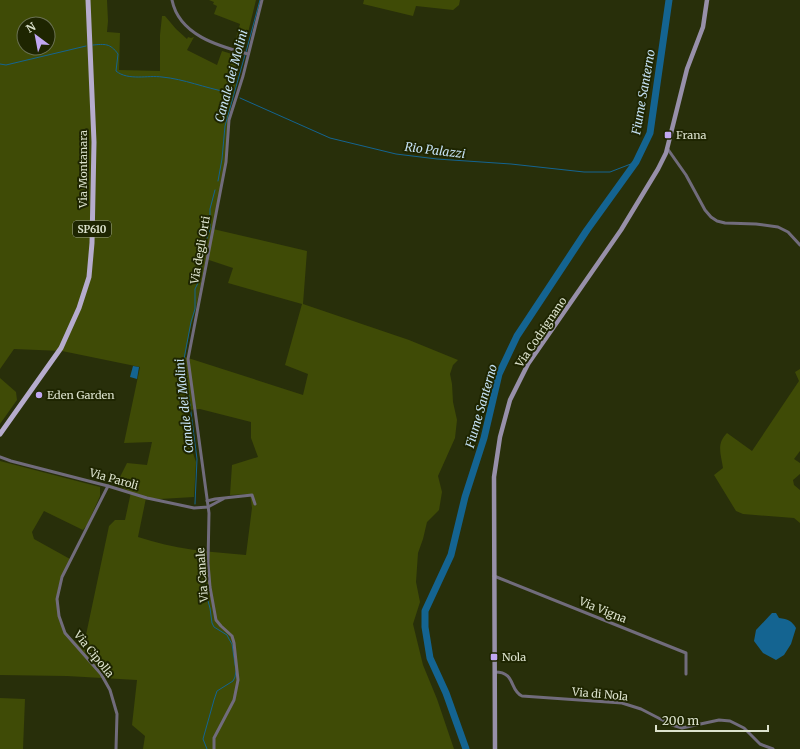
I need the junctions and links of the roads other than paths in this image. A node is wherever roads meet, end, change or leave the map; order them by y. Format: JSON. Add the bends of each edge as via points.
{"nodes":[{"id":1,"x":88,"y":0,"type":"edge"},
{"id":2,"x":172,"y":0,"type":"edge"},
{"id":3,"x":262,"y":0,"type":"edge"},
{"id":4,"x":707,"y":0,"type":"edge"},
{"id":5,"x":247,"y":54,"type":"junction"},
{"id":6,"x":667,"y":148,"type":"junction"},
{"id":7,"x":800,"y":245,"type":"edge"},
{"id":8,"x":0,"y":434,"type":"edge"},
{"id":9,"x":0,"y":457,"type":"edge"},
{"id":10,"x":108,"y":486,"type":"junction"},
{"id":11,"x":223,"y":499,"type":"junction"},
{"id":12,"x":207,"y":501,"type":"junction"},
{"id":13,"x":254,"y":504,"type":"dead end"},
{"id":14,"x":208,"y":507,"type":"junction"},
{"id":15,"x":494,"y":576,"type":"junction"},
{"id":16,"x":495,"y":672,"type":"junction"},
{"id":17,"x":686,"y":674,"type":"dead end"},
{"id":18,"x":116,"y":749,"type":"edge"},
{"id":19,"x":214,"y":749,"type":"edge"},
{"id":20,"x":495,"y":749,"type":"edge"},
{"id":21,"x":773,"y":749,"type":"edge"}],
"edges":[{"from":1,"to":8,"type":"main road","name":"Via Montanara","number":"SP610","via":[[94,142],[89,276],[79,308],[61,348]]},
{"from":2,"to":5,"type":"street","via":[[178,16],[190,30],[214,44]]},
{"from":3,"to":5,"type":"street","name":"Via degli Orti"},
{"from":4,"to":6,"type":"street","name":"Via Codrignano","via":[[703,27],[687,69]]},
{"from":5,"to":12,"type":"street","name":"Via degli Orti","via":[[229,120],[226,162],[188,359]]},
{"from":6,"to":7,"type":"street","via":[[711,217],[725,223],[778,227],[788,232]]},
{"from":6,"to":15,"type":"street","name":"Via Codrignano","via":[[658,170],[621,230],[528,364],[510,400],[500,436],[494,477]]},
{"from":9,"to":10,"type":"street","name":"Via Paroli"},
{"from":10,"to":14,"type":"street","name":"Via Paroli","via":[[146,498],[194,508]]},
{"from":10,"to":18,"type":"street","name":"Via Cipolla","via":[[62,577],[57,599],[58,616],[65,633],[101,674],[110,690],[117,714]]},
{"from":11,"to":12,"type":"street","name":"Via Paroli"},
{"from":11,"to":13,"type":"street","name":"Via Paroli","via":[[252,495]]},
{"from":11,"to":14,"type":"street","name":"Via Paroli"},
{"from":12,"to":14,"type":"street","name":"Via degli Orti"},
{"from":14,"to":19,"type":"street","name":"Via Canale","via":[[208,563],[213,609],[218,623],[232,636],[238,680],[234,700],[214,738]]},
{"from":15,"to":16,"type":"street","name":"Via Codrignano"},
{"from":15,"to":17,"type":"street","name":"Via Vigna","via":[[686,653]]},
{"from":16,"to":20,"type":"street","name":"Via Codrignano"},
{"from":16,"to":21,"type":"street","name":"Via di Nola","via":[[508,676],[516,693],[522,696],[622,703],[642,709],[682,728],[718,720],[730,721],[744,728],[760,744]]}]}
